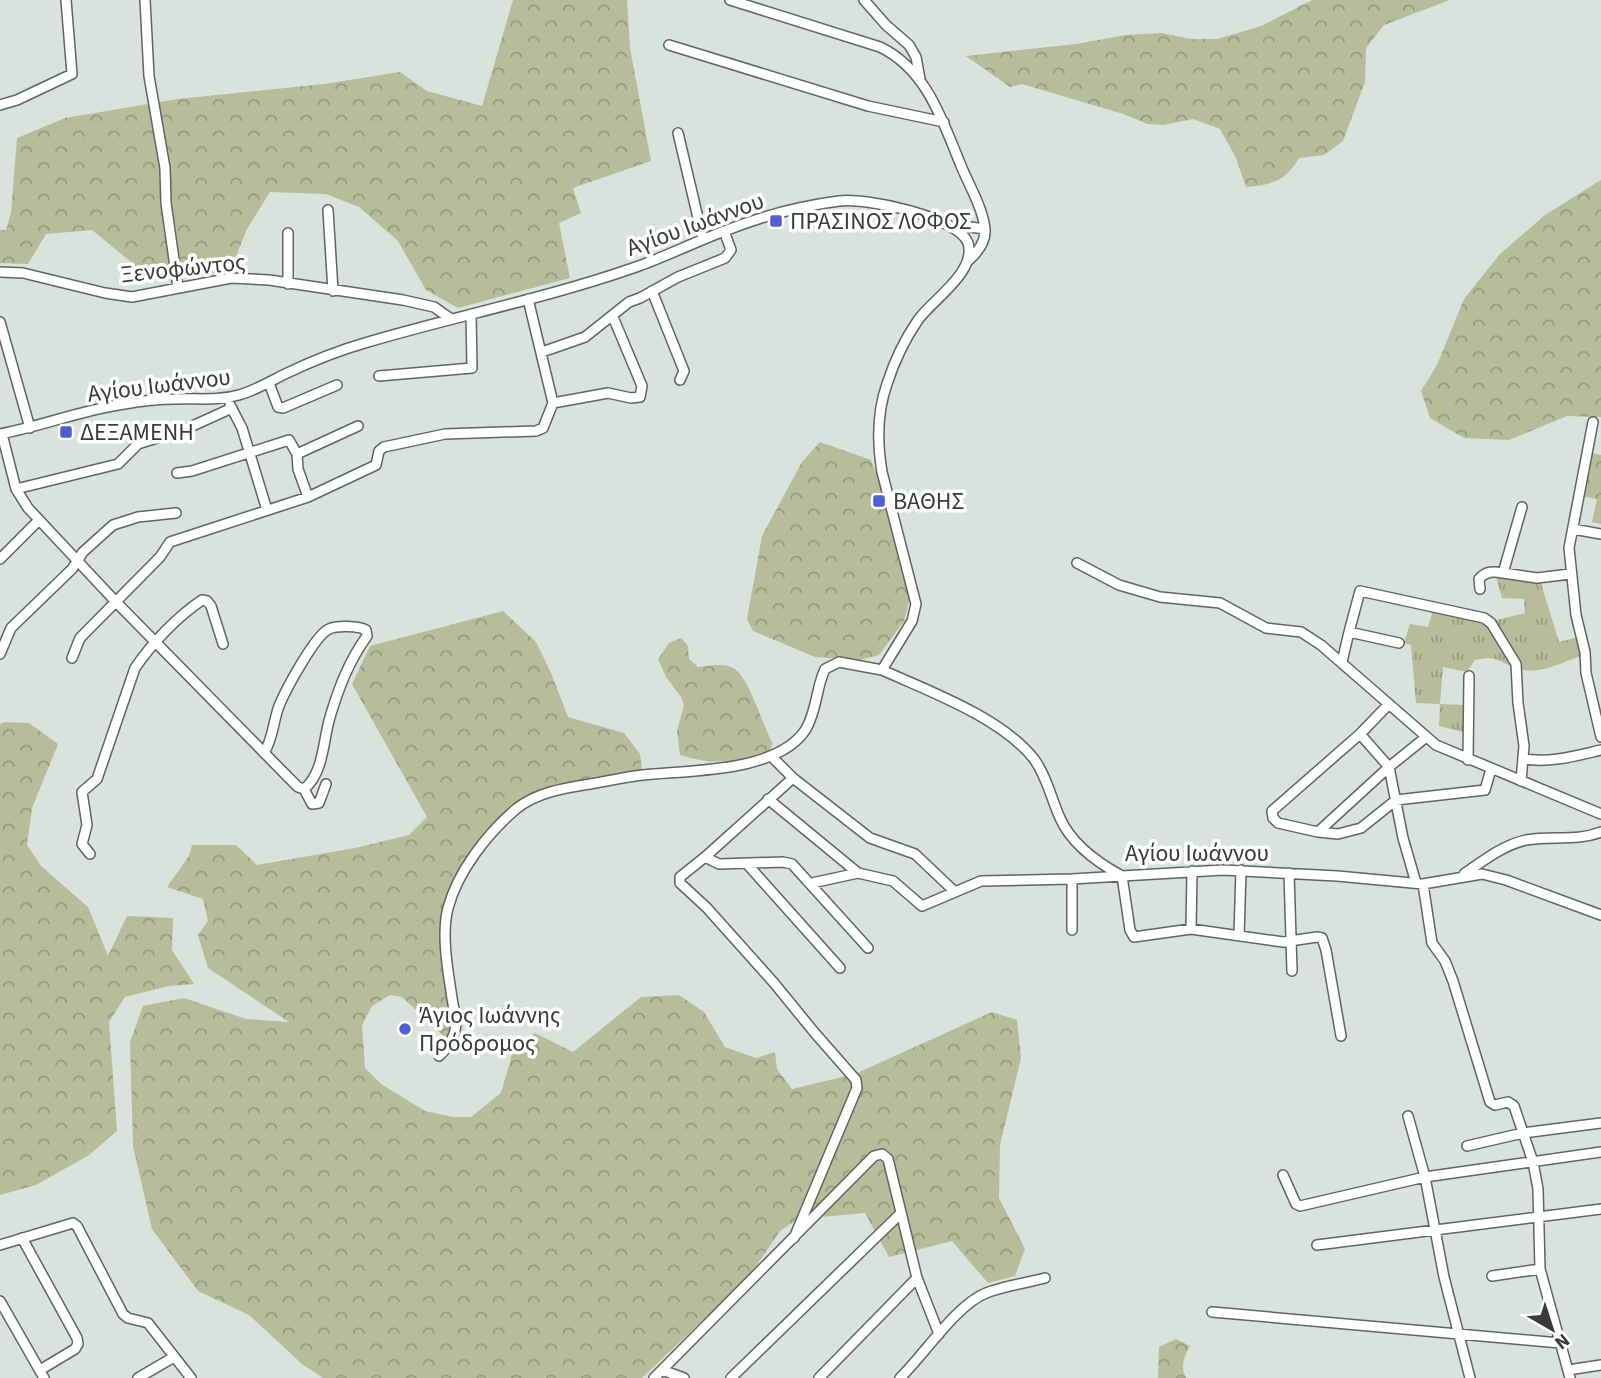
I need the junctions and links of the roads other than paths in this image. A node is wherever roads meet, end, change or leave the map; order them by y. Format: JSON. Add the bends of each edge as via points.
{"nodes":[{"id":1,"x":66,"y":0,"type":"edge"},
{"id":2,"x":145,"y":0,"type":"edge"},
{"id":3,"x":730,"y":0,"type":"edge"},
{"id":4,"x":864,"y":0,"type":"edge"},
{"id":5,"x":669,"y":45,"type":"dead end"},
{"id":6,"x":920,"y":80,"type":"junction"},
{"id":7,"x":0,"y":105,"type":"edge"},
{"id":8,"x":944,"y":122,"type":"junction"},
{"id":9,"x":678,"y":133,"type":"dead end"},
{"id":10,"x":328,"y":210,"type":"dead end"},
{"id":11,"x":985,"y":229,"type":"junction"},
{"id":12,"x":958,"y":230,"type":"junction"},
{"id":13,"x":724,"y":231,"type":"junction"},
{"id":14,"x":288,"y":233,"type":"dead end"},
{"id":15,"x":703,"y":239,"type":"junction"},
{"id":16,"x":967,"y":262,"type":"junction"},
{"id":17,"x":0,"y":272,"type":"edge"},
{"id":18,"x":288,"y":284,"type":"junction"},
{"id":19,"x":178,"y":288,"type":"junction"},
{"id":20,"x":333,"y":290,"type":"junction"},
{"id":21,"x":652,"y":291,"type":"junction"},
{"id":22,"x":528,"y":299,"type":"junction"},
{"id":23,"x":471,"y":314,"type":"junction"},
{"id":24,"x":613,"y":317,"type":"junction"},
{"id":25,"x":451,"y":319,"type":"junction"},
{"id":26,"x":0,"y":321,"type":"edge"},
{"id":27,"x":542,"y":352,"type":"junction"},
{"id":28,"x":379,"y":376,"type":"dead end"},
{"id":29,"x":680,"y":380,"type":"dead end"},
{"id":30,"x":269,"y":383,"type":"junction"},
{"id":31,"x":337,"y":385,"type":"dead end"},
{"id":32,"x":225,"y":398,"type":"junction"},
{"id":33,"x":554,"y":403,"type":"junction"},
{"id":34,"x":232,"y":408,"type":"junction"},
{"id":35,"x":1593,"y":422,"type":"dead end"},
{"id":36,"x":358,"y":426,"type":"dead end"},
{"id":37,"x":30,"y":428,"type":"junction"},
{"id":38,"x":1,"y":434,"type":"edge"},
{"id":39,"x":250,"y":452,"type":"junction"},
{"id":40,"x":296,"y":454,"type":"junction"},
{"id":41,"x":177,"y":473,"type":"dead end"},
{"id":42,"x":16,"y":489,"type":"junction"},
{"id":43,"x":308,"y":497,"type":"junction"},
{"id":44,"x":1522,"y":507,"type":"dead end"},
{"id":45,"x":267,"y":510,"type":"junction"},
{"id":46,"x":176,"y":513,"type":"dead end"},
{"id":47,"x":39,"y":520,"type":"junction"},
{"id":48,"x":1573,"y":529,"type":"junction"},
{"id":49,"x":1601,"y":534,"type":"edge"},
{"id":50,"x":0,"y":559,"type":"edge"},
{"id":51,"x":77,"y":561,"type":"junction"},
{"id":52,"x":1077,"y":563,"type":"dead end"},
{"id":53,"x":1503,"y":573,"type":"junction"},
{"id":54,"x":1570,"y":574,"type":"junction"},
{"id":55,"x":1480,"y":589,"type":"dead end"},
{"id":56,"x":116,"y":603,"type":"junction"},
{"id":57,"x":1349,"y":632,"type":"junction"},
{"id":58,"x":156,"y":642,"type":"junction"},
{"id":59,"x":1399,"y":643,"type":"dead end"},
{"id":60,"x":223,"y":645,"type":"dead end"},
{"id":61,"x":0,"y":654,"type":"edge"},
{"id":62,"x":72,"y":658,"type":"dead end"},
{"id":63,"x":1342,"y":662,"type":"junction"},
{"id":64,"x":881,"y":670,"type":"junction"},
{"id":65,"x":1469,"y":676,"type":"dead end"},
{"id":66,"x":1389,"y":704,"type":"junction"},
{"id":67,"x":1360,"y":734,"type":"junction"},
{"id":68,"x":1601,"y":737,"type":"edge"},
{"id":69,"x":1425,"y":738,"type":"junction"},
{"id":70,"x":1601,"y":750,"type":"edge"},
{"id":71,"x":264,"y":753,"type":"junction"},
{"id":72,"x":771,"y":756,"type":"junction"},
{"id":73,"x":1524,"y":758,"type":"junction"},
{"id":74,"x":1468,"y":760,"type":"junction"},
{"id":75,"x":1389,"y":767,"type":"junction"},
{"id":76,"x":1492,"y":769,"type":"junction"},
{"id":77,"x":793,"y":778,"type":"junction"},
{"id":78,"x":1521,"y":781,"type":"junction"},
{"id":79,"x":326,"y":784,"type":"dead end"},
{"id":80,"x":304,"y":789,"type":"junction"},
{"id":81,"x":768,"y":799,"type":"junction"},
{"id":82,"x":1396,"y":800,"type":"junction"},
{"id":83,"x":1601,"y":814,"type":"edge"},
{"id":84,"x":1318,"y":832,"type":"junction"},
{"id":85,"x":1601,"y":832,"type":"edge"},
{"id":86,"x":90,"y":854,"type":"dead end"},
{"id":87,"x":705,"y":857,"type":"junction"},
{"id":88,"x":748,"y":864,"type":"junction"},
{"id":89,"x":1241,"y":870,"type":"junction"},
{"id":90,"x":1192,"y":871,"type":"junction"},
{"id":91,"x":858,"y":873,"type":"junction"},
{"id":92,"x":1289,"y":873,"type":"junction"},
{"id":93,"x":1122,"y":876,"type":"junction"},
{"id":94,"x":1460,"y":877,"type":"junction"},
{"id":95,"x":1072,"y":879,"type":"junction"},
{"id":96,"x":812,"y":883,"type":"junction"},
{"id":97,"x":1419,"y":884,"type":"junction"},
{"id":98,"x":954,"y":891,"type":"junction"},
{"id":99,"x":1601,"y":915,"type":"edge"},
{"id":100,"x":1191,"y":929,"type":"junction"},
{"id":101,"x":1072,"y":930,"type":"dead end"},
{"id":102,"x":1239,"y":936,"type":"junction"},
{"id":103,"x":1290,"y":941,"type":"junction"},
{"id":104,"x":868,"y":948,"type":"dead end"},
{"id":105,"x":840,"y":968,"type":"dead end"},
{"id":106,"x":1292,"y":971,"type":"dead end"},
{"id":107,"x":1340,"y":1036,"type":"dead end"},
{"id":108,"x":439,"y":1056,"type":"dead end"},
{"id":109,"x":1408,"y":1116,"type":"dead end"},
{"id":110,"x":1601,"y":1123,"type":"edge"},
{"id":111,"x":1523,"y":1133,"type":"junction"},
{"id":112,"x":1467,"y":1146,"type":"dead end"},
{"id":113,"x":1601,"y":1152,"type":"edge"},
{"id":114,"x":1533,"y":1162,"type":"junction"},
{"id":115,"x":1283,"y":1175,"type":"dead end"},
{"id":116,"x":1425,"y":1177,"type":"junction"},
{"id":117,"x":1601,"y":1209,"type":"edge"},
{"id":118,"x":900,"y":1214,"type":"junction"},
{"id":119,"x":1540,"y":1216,"type":"junction"},
{"id":120,"x":1435,"y":1231,"type":"junction"},
{"id":121,"x":22,"y":1238,"type":"junction"},
{"id":122,"x":794,"y":1238,"type":"junction"},
{"id":123,"x":0,"y":1245,"type":"edge"},
{"id":124,"x":1317,"y":1245,"type":"dead end"},
{"id":125,"x":1539,"y":1269,"type":"junction"},
{"id":126,"x":1492,"y":1276,"type":"dead end"},
{"id":127,"x":917,"y":1278,"type":"junction"},
{"id":128,"x":1045,"y":1278,"type":"dead end"},
{"id":129,"x":0,"y":1301,"type":"edge"},
{"id":130,"x":1212,"y":1312,"type":"dead end"},
{"id":131,"x":939,"y":1334,"type":"junction"},
{"id":132,"x":1459,"y":1335,"type":"junction"},
{"id":133,"x":1560,"y":1343,"type":"junction"},
{"id":134,"x":173,"y":1357,"type":"junction"},
{"id":135,"x":1601,"y":1364,"type":"edge"},
{"id":136,"x":662,"y":1370,"type":"junction"},
{"id":137,"x":42,"y":1374,"type":"edge"},
{"id":138,"x":1569,"y":1374,"type":"edge"},
{"id":139,"x":138,"y":1378,"type":"edge"},
{"id":140,"x":191,"y":1378,"type":"edge"},
{"id":141,"x":653,"y":1378,"type":"edge"},
{"id":142,"x":684,"y":1378,"type":"edge"},
{"id":143,"x":731,"y":1378,"type":"edge"},
{"id":144,"x":818,"y":1378,"type":"edge"},
{"id":145,"x":900,"y":1378,"type":"edge"},
{"id":146,"x":1470,"y":1378,"type":"edge"}],
"edges":[{"from":1,"to":7,"type":"street","via":[[72,74]]},
{"from":2,"to":19,"type":"street","via":[[149,76],[166,168]]},
{"from":3,"to":6,"type":"street","via":[[880,47]]},
{"from":4,"to":6,"type":"street","via":[[909,45]]},
{"from":5,"to":8,"type":"street","via":[[868,106]]},
{"from":6,"to":8,"type":"street"},
{"from":8,"to":11,"type":"street"},
{"from":9,"to":15,"type":"street"},
{"from":10,"to":20,"type":"street"},
{"from":11,"to":12,"type":"street"},
{"from":11,"to":16,"type":"street","via":[[982,244]]},
{"from":12,"to":13,"type":"street","name":"Αγίου Ιωάννου","via":[[901,209],[856,200],[809,206]]},
{"from":12,"to":16,"type":"street","via":[[967,242]]},
{"from":13,"to":15,"type":"street","name":"Αγίου Ιωάννου"},
{"from":13,"to":21,"type":"street","via":[[729,256]]},
{"from":14,"to":18,"type":"street"},
{"from":15,"to":22,"type":"street","name":"Αγίου Ιωάννου","via":[[637,267]]},
{"from":16,"to":64,"type":"street","via":[[917,321],[897,359],[881,406],[882,472],[916,604],[912,621]]},
{"from":17,"to":19,"type":"street","name":"Ξενοφώντος","via":[[23,273],[120,297]]},
{"from":18,"to":19,"type":"street","name":"Ξενοφώντος","via":[[231,278]]},
{"from":18,"to":20,"type":"street","name":"Ξενοφώντος"},
{"from":20,"to":25,"type":"street","name":"Ξενοφώντος","via":[[410,301],[434,307]]},
{"from":21,"to":24,"type":"street","via":[[621,307]]},
{"from":21,"to":29,"type":"street","via":[[684,371]]},
{"from":22,"to":23,"type":"street","name":"Αγίου Ιωάννου"},
{"from":22,"to":27,"type":"street"},
{"from":23,"to":25,"type":"street","name":"Αγίου Ιωάννου"},
{"from":23,"to":28,"type":"street","via":[[472,368]]},
{"from":24,"to":27,"type":"street","via":[[586,337]]},
{"from":24,"to":33,"type":"street","via":[[642,386],[640,397],[607,393]]},
{"from":25,"to":30,"type":"street","name":"Αγίου Ιωάννου","via":[[367,342]]},
{"from":26,"to":37,"type":"street"},
{"from":27,"to":33,"type":"street"},
{"from":30,"to":31,"type":"street","via":[[275,403],[283,408]]},
{"from":30,"to":32,"type":"street","name":"Αγίου Ιωάννου"},
{"from":32,"to":34,"type":"street"},
{"from":32,"to":37,"type":"street","name":"Αγίου Ιωάννου","via":[[123,404]]},
{"from":33,"to":43,"type":"street","via":[[540,430],[445,434],[384,447],[376,465]]},
{"from":34,"to":39,"type":"street"},
{"from":34,"to":42,"type":"street","via":[[138,444],[118,464]]},
{"from":35,"to":48,"type":"street"},
{"from":36,"to":40,"type":"street"},
{"from":37,"to":38,"type":"street","name":"Αγίου Ιωάννου"},
{"from":38,"to":42,"type":"street"},
{"from":39,"to":40,"type":"street","via":[[289,440]]},
{"from":39,"to":41,"type":"street"},
{"from":39,"to":45,"type":"street"},
{"from":40,"to":43,"type":"street"},
{"from":42,"to":47,"type":"street"},
{"from":43,"to":45,"type":"street"},
{"from":44,"to":53,"type":"street"},
{"from":45,"to":56,"type":"street","via":[[170,542]]},
{"from":46,"to":51,"type":"street","via":[[113,525]]},
{"from":47,"to":50,"type":"street"},
{"from":47,"to":51,"type":"street"},
{"from":48,"to":49,"type":"street"},
{"from":48,"to":54,"type":"street"},
{"from":51,"to":56,"type":"street"},
{"from":51,"to":61,"type":"street","via":[[11,628]]},
{"from":52,"to":63,"type":"street","via":[[1119,585],[1160,597],[1220,603],[1266,628],[1301,632]]},
{"from":53,"to":54,"type":"street","via":[[1537,578]]},
{"from":53,"to":55,"type":"street","via":[[1483,574]]},
{"from":54,"to":68,"type":"street"},
{"from":56,"to":58,"type":"street"},
{"from":56,"to":62,"type":"street","via":[[80,638]]},
{"from":57,"to":59,"type":"street"},
{"from":57,"to":63,"type":"street"},
{"from":57,"to":73,"type":"street","via":[[1360,591],[1488,619],[1516,664]]},
{"from":58,"to":60,"type":"street","via":[[202,600],[211,606]]},
{"from":58,"to":71,"type":"street"},
{"from":58,"to":86,"type":"street","via":[[135,668],[96,779],[82,792],[87,825],[82,844]]},
{"from":63,"to":66,"type":"street"},
{"from":64,"to":72,"type":"street","name":"Αγίου Ιωάννου","via":[[839,662],[825,669],[805,730]]},
{"from":64,"to":93,"type":"street","name":"Αγίου Ιωάννου","via":[[947,699],[1008,734],[1035,761],[1063,824],[1086,851]]},
{"from":65,"to":74,"type":"street"},
{"from":66,"to":67,"type":"street"},
{"from":66,"to":69,"type":"street"},
{"from":67,"to":75,"type":"street"},
{"from":67,"to":84,"type":"street","via":[[1272,811],[1278,823]]},
{"from":69,"to":74,"type":"street"},
{"from":69,"to":75,"type":"street"},
{"from":70,"to":73,"type":"street","via":[[1560,760]]},
{"from":71,"to":80,"type":"street"},
{"from":71,"to":80,"type":"street","via":[[279,705],[322,634],[335,627],[366,630],[339,688],[315,775]]},
{"from":72,"to":77,"type":"street"},
{"from":72,"to":108,"type":"street","via":[[735,766],[571,787],[537,796],[516,809],[466,866],[448,909],[446,952],[456,1024],[448,1048]]},
{"from":73,"to":78,"type":"street"},
{"from":74,"to":76,"type":"street"},
{"from":75,"to":82,"type":"street"},
{"from":75,"to":84,"type":"street"},
{"from":76,"to":78,"type":"street"},
{"from":76,"to":82,"type":"street","via":[[1485,790]]},
{"from":77,"to":81,"type":"street"},
{"from":77,"to":98,"type":"street","via":[[870,838],[915,854]]},
{"from":78,"to":83,"type":"street"},
{"from":79,"to":80,"type":"street","via":[[316,805]]},
{"from":81,"to":87,"type":"street"},
{"from":81,"to":91,"type":"street"},
{"from":82,"to":84,"type":"street","via":[[1353,832]]},
{"from":82,"to":97,"type":"street"},
{"from":85,"to":94,"type":"street","name":"Αγίου Ιωάννου","via":[[1515,843]]},
{"from":87,"to":88,"type":"street","via":[[719,864]]},
{"from":87,"to":122,"type":"street","via":[[680,877],[680,883],[856,1080],[857,1088]]},
{"from":88,"to":96,"type":"street","via":[[792,863]]},
{"from":88,"to":105,"type":"street"},
{"from":89,"to":90,"type":"street","name":"Αγίου Ιωάννου"},
{"from":89,"to":92,"type":"street","name":"Αγίου Ιωάννου"},
{"from":89,"to":102,"type":"street"},
{"from":90,"to":93,"type":"street","name":"Αγίου Ιωάννου"},
{"from":90,"to":100,"type":"street"},
{"from":91,"to":96,"type":"street"},
{"from":91,"to":98,"type":"street","via":[[893,881],[922,906]]},
{"from":92,"to":97,"type":"street","name":"Αγίου Ιωάννου"},
{"from":92,"to":103,"type":"street"},
{"from":93,"to":95,"type":"street"},
{"from":93,"to":100,"type":"street","via":[[1131,935]]},
{"from":94,"to":97,"type":"street","name":"Αγίου Ιωάννου"},
{"from":94,"to":99,"type":"street","via":[[1482,874],[1499,878]]},
{"from":95,"to":98,"type":"street","via":[[981,881]]},
{"from":95,"to":101,"type":"street"},
{"from":96,"to":104,"type":"street"},
{"from":97,"to":111,"type":"street","via":[[1432,943],[1453,981],[1490,1102],[1511,1103]]},
{"from":100,"to":102,"type":"street"},
{"from":102,"to":103,"type":"street"},
{"from":103,"to":106,"type":"street"},
{"from":103,"to":107,"type":"street","via":[[1317,937],[1324,941]]},
{"from":109,"to":116,"type":"street"},
{"from":110,"to":111,"type":"street"},
{"from":111,"to":112,"type":"street"},
{"from":111,"to":114,"type":"street"},
{"from":113,"to":114,"type":"street"},
{"from":114,"to":116,"type":"street"},
{"from":114,"to":119,"type":"street"},
{"from":115,"to":116,"type":"street","via":[[1300,1206]]},
{"from":116,"to":120,"type":"street"},
{"from":117,"to":119,"type":"street"},
{"from":118,"to":122,"type":"street","via":[[888,1159],[882,1154],[874,1156]]},
{"from":118,"to":127,"type":"street"},
{"from":118,"to":143,"type":"street"},
{"from":119,"to":120,"type":"street"},
{"from":119,"to":125,"type":"street"},
{"from":120,"to":124,"type":"street"},
{"from":120,"to":132,"type":"street"},
{"from":121,"to":123,"type":"street"},
{"from":121,"to":134,"type":"street","via":[[73,1223],[77,1226],[123,1314],[148,1323]]},
{"from":121,"to":137,"type":"street","via":[[78,1344]]},
{"from":122,"to":136,"type":"street"},
{"from":125,"to":126,"type":"street"},
{"from":125,"to":133,"type":"street"},
{"from":127,"to":131,"type":"street"},
{"from":127,"to":144,"type":"street"},
{"from":128,"to":131,"type":"street","via":[[984,1294]]},
{"from":129,"to":137,"type":"street"},
{"from":130,"to":132,"type":"street"},
{"from":131,"to":145,"type":"street"},
{"from":132,"to":133,"type":"street"},
{"from":132,"to":146,"type":"street"},
{"from":133,"to":138,"type":"street"},
{"from":134,"to":139,"type":"street"},
{"from":134,"to":140,"type":"street"},
{"from":135,"to":138,"type":"street"},
{"from":136,"to":141,"type":"street"},
{"from":136,"to":142,"type":"street"}]}
